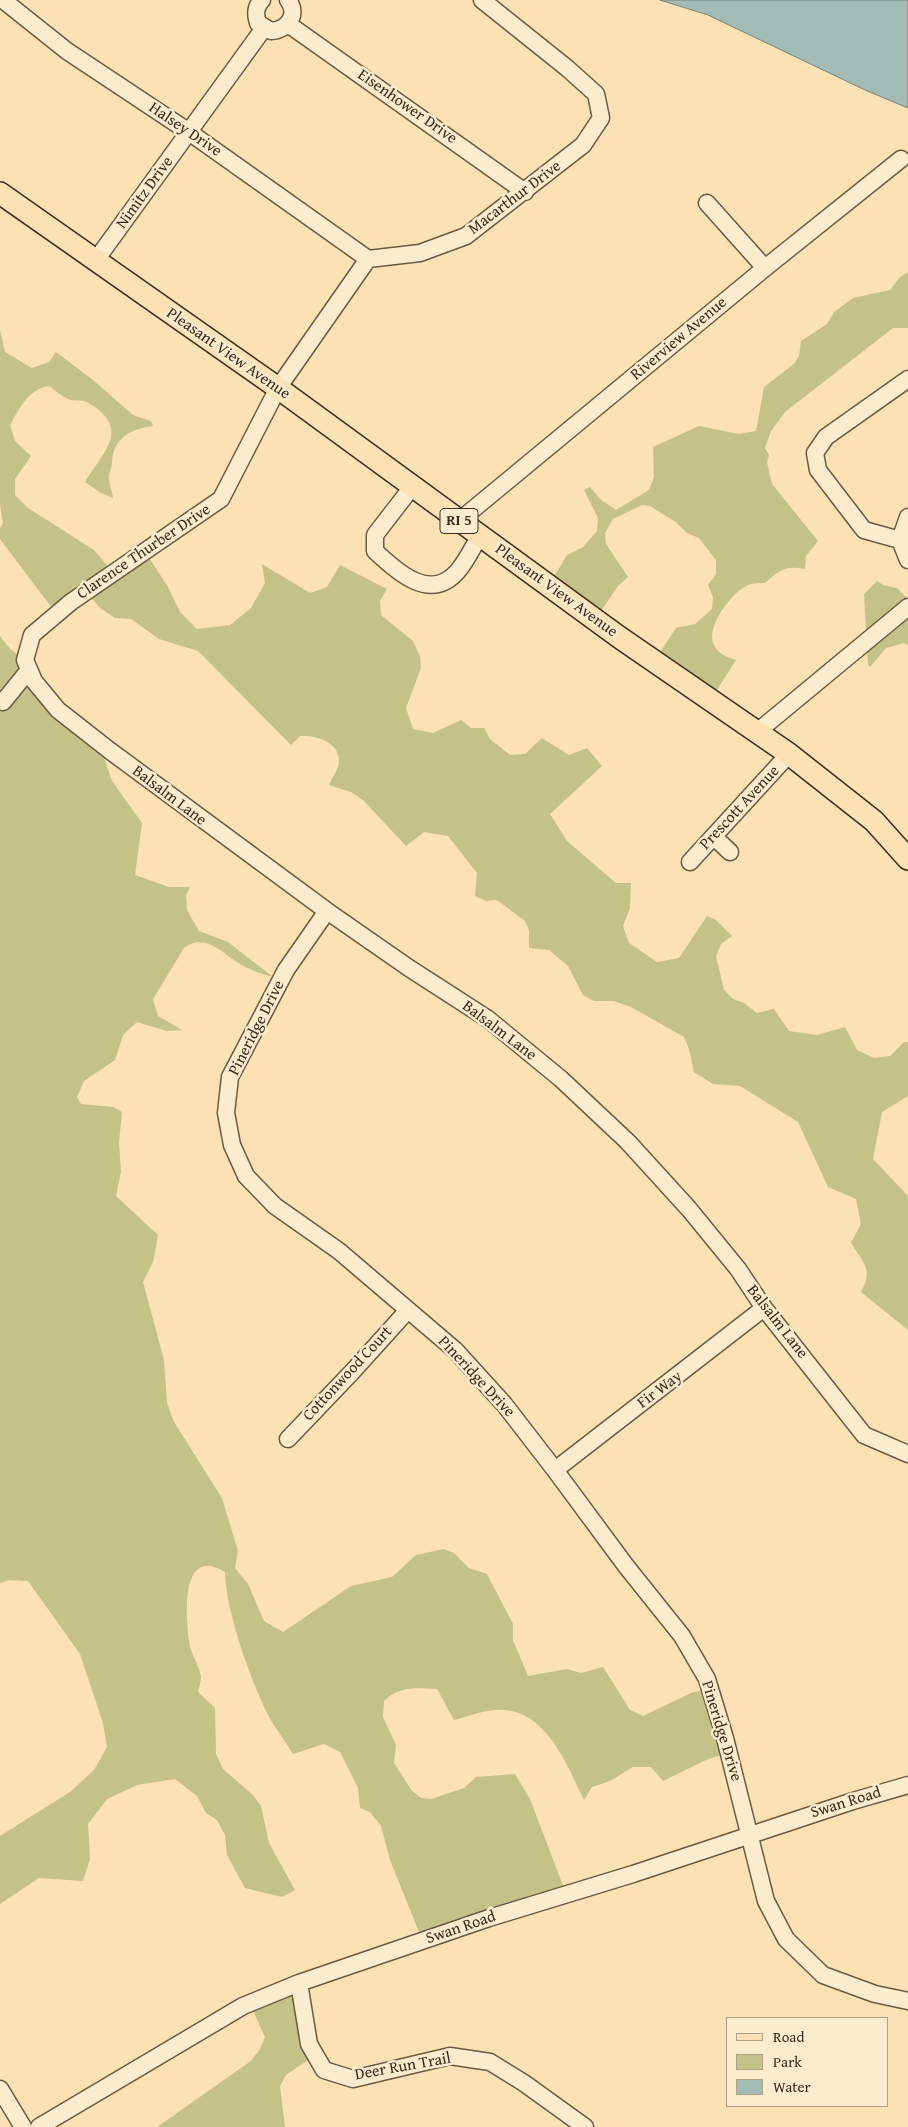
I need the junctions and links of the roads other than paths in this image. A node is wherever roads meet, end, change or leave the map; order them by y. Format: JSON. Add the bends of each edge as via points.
{"nodes":[{"id":1,"x":2,"y":0,"type":"edge"},
{"id":2,"x":260,"y":0,"type":"edge"},
{"id":3,"x":288,"y":0,"type":"edge"},
{"id":4,"x":482,"y":0,"type":"edge"},
{"id":5,"x":288,"y":24,"type":"junction"},
{"id":6,"x":264,"y":28,"type":"junction"},
{"id":7,"x":189,"y":132,"type":"junction"},
{"id":8,"x":901,"y":159,"type":"dead end"},
{"id":9,"x":525,"y":192,"type":"junction"},
{"id":10,"x":0,"y":193,"type":"edge"},
{"id":11,"x":707,"y":203,"type":"dead end"},
{"id":12,"x":368,"y":259,"type":"junction"},
{"id":13,"x":96,"y":260,"type":"junction"},
{"id":14,"x":765,"y":268,"type":"junction"},
{"id":15,"x":908,"y":379,"type":"edge"},
{"id":16,"x":278,"y":388,"type":"junction"},
{"id":17,"x":412,"y":487,"type":"junction"},
{"id":18,"x":908,"y":517,"type":"edge"},
{"id":19,"x":459,"y":521,"type":"junction"},
{"id":20,"x":480,"y":536,"type":"junction"},
{"id":21,"x":900,"y":540,"type":"junction"},
{"id":22,"x":908,"y":560,"type":"edge"},
{"id":23,"x":908,"y":607,"type":"edge"},
{"id":24,"x":29,"y":670,"type":"junction"},
{"id":25,"x":4,"y":702,"type":"dead end"},
{"id":26,"x":757,"y":732,"type":"junction"},
{"id":27,"x":790,"y":754,"type":"junction"},
{"id":28,"x":714,"y":837,"type":"junction"},
{"id":29,"x":730,"y":852,"type":"dead end"},
{"id":30,"x":908,"y":859,"type":"edge"},
{"id":31,"x":690,"y":862,"type":"dead end"},
{"id":32,"x":328,"y":911,"type":"junction"},
{"id":33,"x":764,"y":1308,"type":"junction"},
{"id":34,"x":408,"y":1310,"type":"junction"},
{"id":35,"x":288,"y":1439,"type":"dead end"},
{"id":36,"x":908,"y":1454,"type":"edge"},
{"id":37,"x":555,"y":1470,"type":"junction"},
{"id":38,"x":908,"y":1785,"type":"edge"},
{"id":39,"x":750,"y":1834,"type":"junction"},
{"id":40,"x":299,"y":1983,"type":"junction"},
{"id":41,"x":908,"y":2001,"type":"edge"},
{"id":42,"x":0,"y":2089,"type":"edge"},
{"id":43,"x":23,"y":2127,"type":"edge"},
{"id":44,"x":39,"y":2127,"type":"edge"},
{"id":45,"x":585,"y":2127,"type":"edge"}],
"edges":[{"from":1,"to":7,"type":"street","name":"Halsey Drive","via":[[67,51]]},
{"from":2,"to":6,"type":"street","via":[[256,16]]},
{"from":3,"to":5,"type":"street","via":[[293,10]]},
{"from":4,"to":9,"type":"street","name":"Macarthur Drive","via":[[596,94],[601,118],[584,145]]},
{"from":5,"to":6,"type":"street","via":[[278,31]]},
{"from":5,"to":9,"type":"street","name":"Eisenhower Drive"},
{"from":6,"to":7,"type":"street","name":"Nimitz Drive"},
{"from":7,"to":12,"type":"street","name":"Halsey Drive"},
{"from":7,"to":13,"type":"street","name":"Nimitz Drive"},
{"from":8,"to":14,"type":"street","name":"Riverview Avenue"},
{"from":9,"to":12,"type":"street","name":"Macarthur Drive","via":[[466,236],[420,253]]},
{"from":10,"to":13,"type":"main road","name":"Pleasant View Avenue","number":"RI 5"},
{"from":11,"to":14,"type":"street"},
{"from":12,"to":16,"type":"street"},
{"from":13,"to":16,"type":"main road","name":"Pleasant View Avenue","number":"RI 5"},
{"from":14,"to":19,"type":"street","name":"Riverview Avenue"},
{"from":15,"to":21,"type":"street","via":[[826,437],[816,453],[818,470],[864,530]]},
{"from":16,"to":17,"type":"main road","name":"Pleasant View Avenue","number":"RI 5"},
{"from":16,"to":24,"type":"street","name":"Clarence Thurber Drive","via":[[221,499],[71,602],[32,635],[25,660]]},
{"from":17,"to":19,"type":"main road","name":"Pleasant View Avenue","number":"RI 5"},
{"from":17,"to":20,"type":"street","via":[[375,535],[375,551],[396,570],[425,586],[441,584],[458,572]]},
{"from":18,"to":21,"type":"street"},
{"from":19,"to":20,"type":"main road","name":"Pleasant View Avenue","number":"RI 5"},
{"from":20,"to":26,"type":"main road","name":"Pleasant View Avenue","number":"RI 5"},
{"from":21,"to":22,"type":"street"},
{"from":23,"to":26,"type":"street"},
{"from":24,"to":25,"type":"street"},
{"from":24,"to":32,"type":"street","name":"Balsalm Lane","via":[[58,710]]},
{"from":26,"to":27,"type":"main road","name":"Pleasant View Avenue","number":"RI 5"},
{"from":27,"to":28,"type":"street","name":"Prescott Avenue"},
{"from":27,"to":30,"type":"main road","name":"Pleasant View Avenue","number":"RI 5","via":[[874,821]]},
{"from":28,"to":29,"type":"street"},
{"from":28,"to":31,"type":"street","name":"Prescott Avenue"},
{"from":32,"to":33,"type":"street","name":"Balsalm Lane","via":[[488,1019],[561,1079],[628,1142],[690,1209],[738,1269]]},
{"from":32,"to":34,"type":"street","name":"Pineridge Drive","via":[[286,970],[230,1077],[226,1113],[232,1146],[246,1176],[275,1206],[339,1251]]},
{"from":33,"to":36,"type":"street","name":"Balsalm Lane","via":[[864,1435]]},
{"from":33,"to":37,"type":"street","name":"Fir Way"},
{"from":34,"to":35,"type":"street","name":"Cottonwood Court"},
{"from":34,"to":37,"type":"street","name":"Pineridge Drive","via":[[455,1350],[504,1404]]},
{"from":37,"to":39,"type":"street","name":"Pineridge Drive","via":[[682,1636],[707,1679]]},
{"from":38,"to":39,"type":"street","name":"Swan Road"},
{"from":39,"to":40,"type":"street","name":"Swan Road"},
{"from":39,"to":41,"type":"street","name":"Pineridge Drive","via":[[766,1901],[786,1939],[823,1975],[875,1994]]},
{"from":40,"to":44,"type":"street","name":"Swan Road","via":[[243,2006]]},
{"from":40,"to":45,"type":"street","name":"Deer Run Trail","via":[[309,2044],[324,2070],[353,2079],[450,2056],[490,2062]]},
{"from":42,"to":43,"type":"street"}]}
